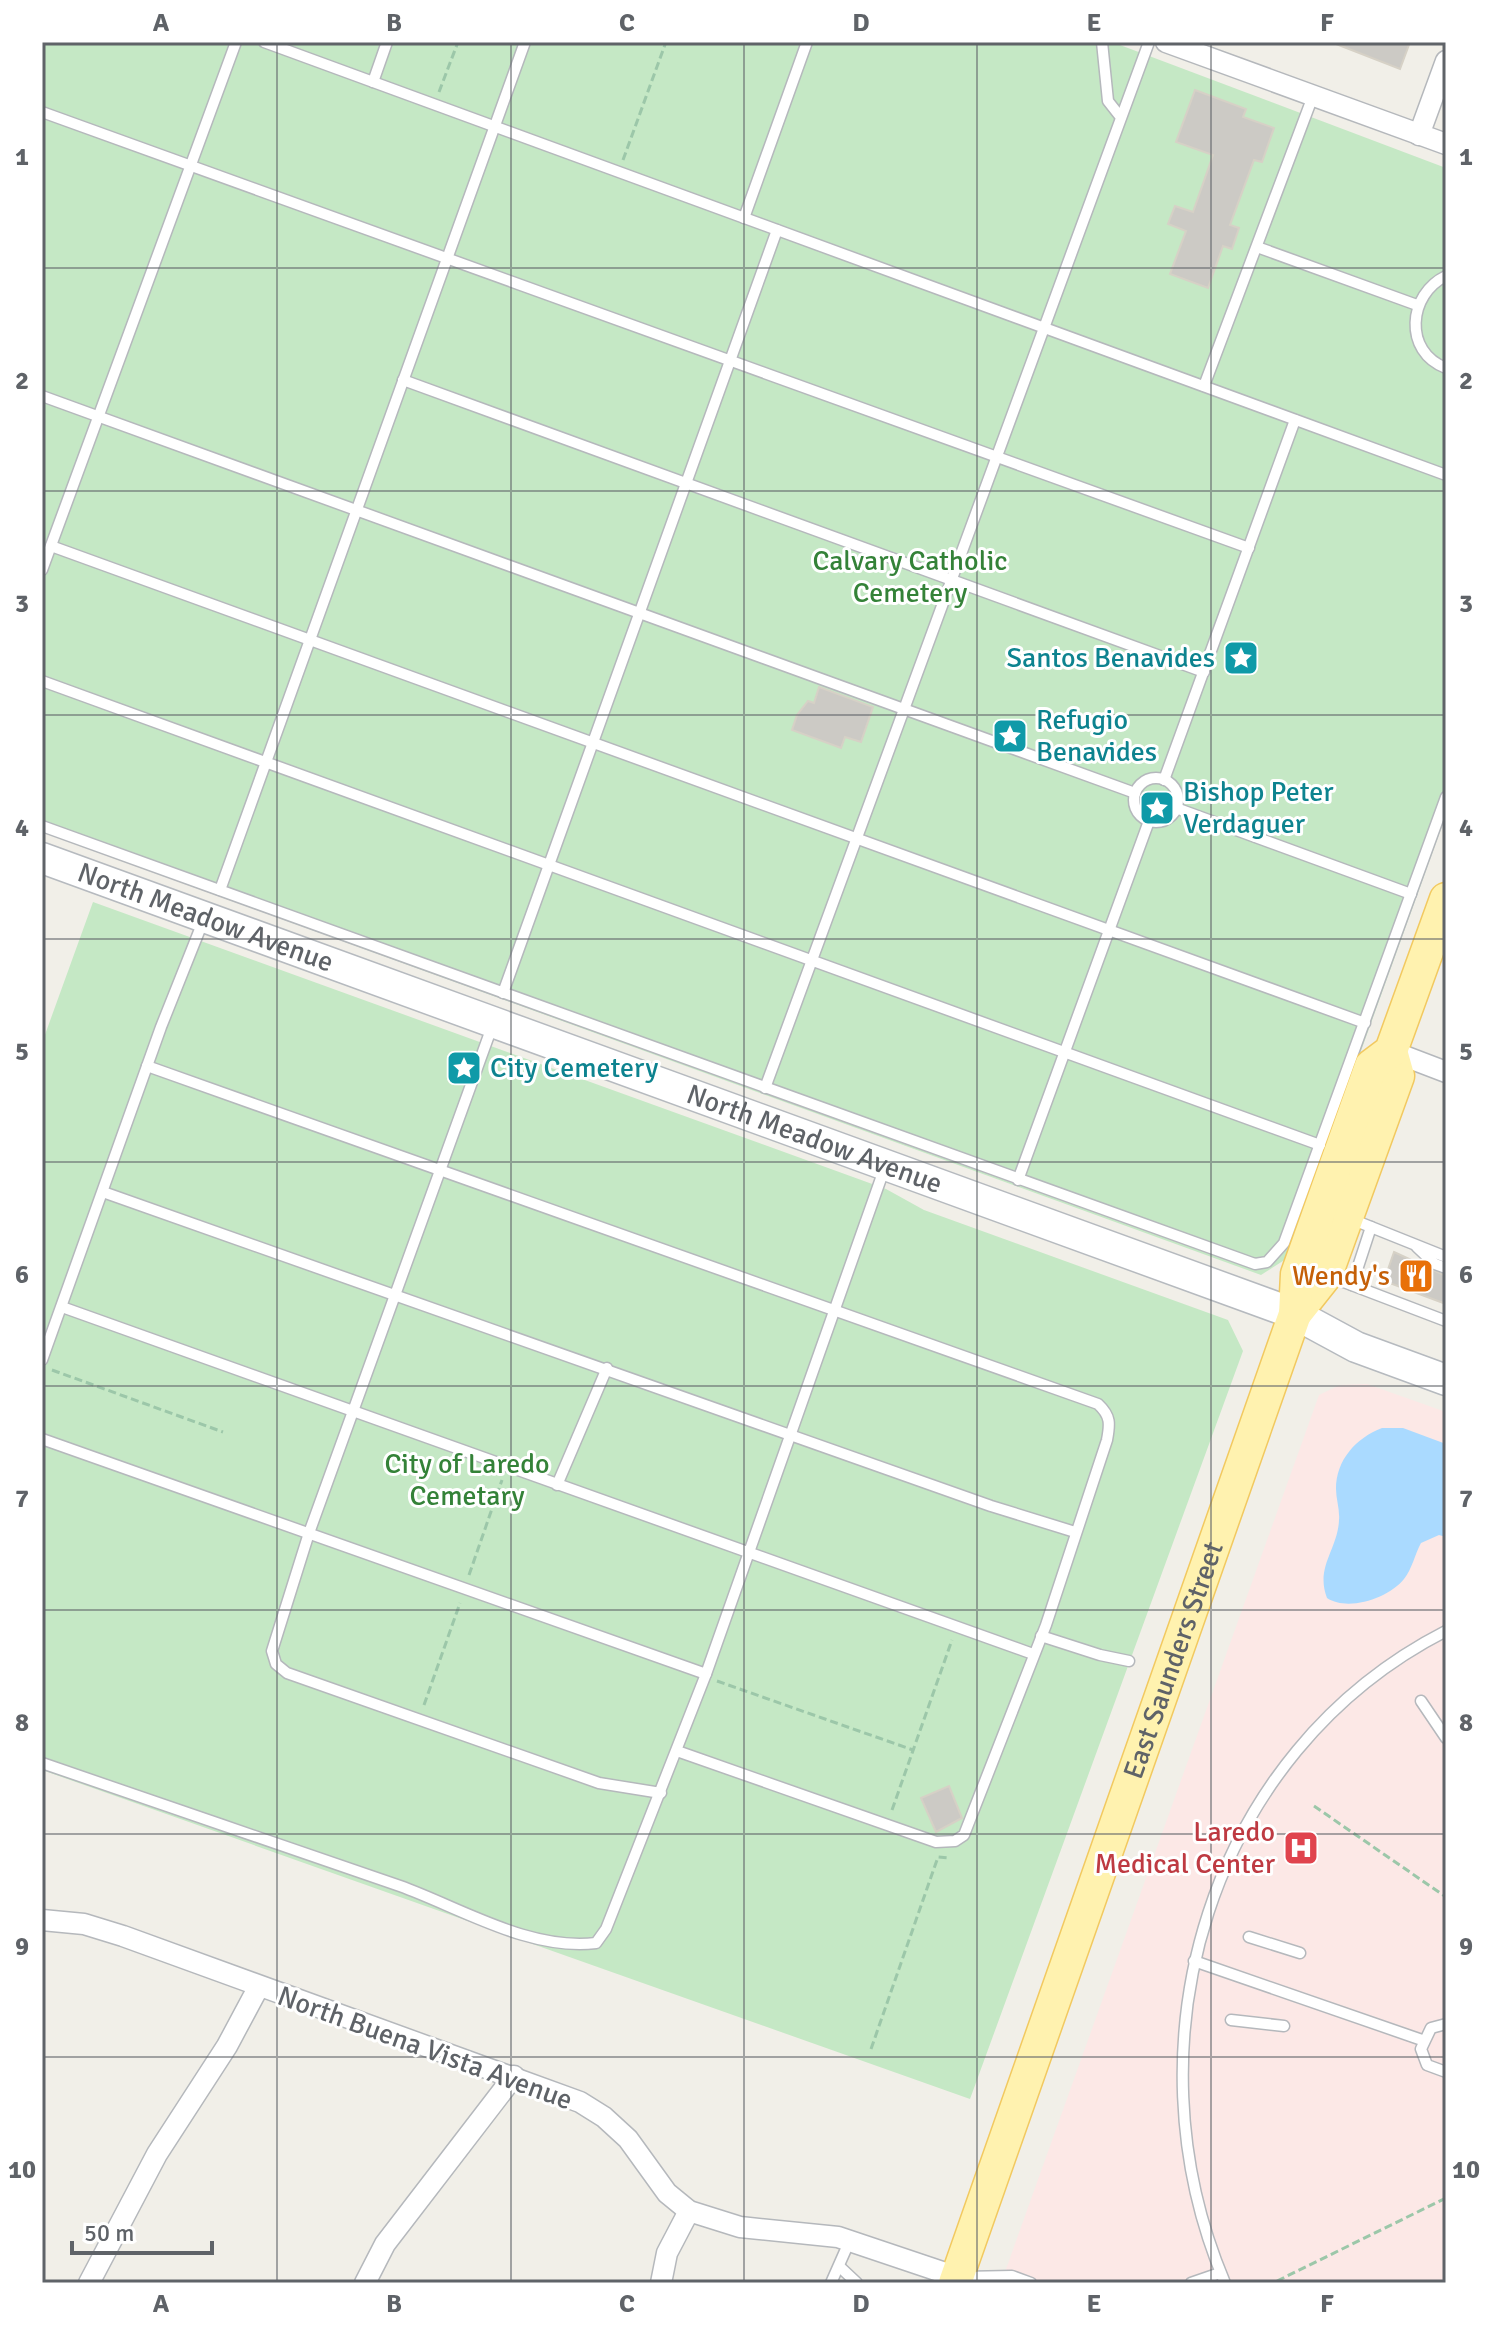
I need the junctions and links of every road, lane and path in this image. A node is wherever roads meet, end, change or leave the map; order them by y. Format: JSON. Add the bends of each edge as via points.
{"nodes":[{"id":1,"x":236,"y":42,"type":"edge"},
{"id":2,"x":264,"y":42,"type":"edge"},
{"id":3,"x":387,"y":42,"type":"edge"},
{"id":4,"x":458,"y":42,"type":"edge"},
{"id":5,"x":525,"y":42,"type":"edge"},
{"id":6,"x":666,"y":42,"type":"edge"},
{"id":7,"x":807,"y":42,"type":"edge"},
{"id":8,"x":1102,"y":42,"type":"edge"},
{"id":9,"x":1149,"y":42,"type":"edge"},
{"id":10,"x":1166,"y":42,"type":"edge"},
{"id":11,"x":1446,"y":61,"type":"edge"},
{"id":12,"x":373,"y":82,"type":"junction"},
{"id":13,"x":438,"y":96,"type":"dead end"},
{"id":14,"x":1313,"y":96,"type":"junction"},
{"id":15,"x":42,"y":112,"type":"edge"},
{"id":16,"x":1119,"y":115,"type":"junction"},
{"id":17,"x":494,"y":126,"type":"junction"},
{"id":18,"x":1419,"y":135,"type":"junction"},
{"id":19,"x":1446,"y":144,"type":"edge"},
{"id":20,"x":622,"y":163,"type":"dead end"},
{"id":21,"x":191,"y":166,"type":"junction"},
{"id":22,"x":744,"y":218,"type":"junction"},
{"id":23,"x":777,"y":230,"type":"junction"},
{"id":24,"x":1257,"y":247,"type":"junction"},
{"id":25,"x":447,"y":258,"type":"junction"},
{"id":26,"x":1446,"y":276,"type":"edge"},
{"id":27,"x":1417,"y":305,"type":"junction"},
{"id":28,"x":1043,"y":327,"type":"junction"},
{"id":29,"x":730,"y":360,"type":"junction"},
{"id":30,"x":1446,"y":368,"type":"edge"},
{"id":31,"x":403,"y":380,"type":"junction"},
{"id":32,"x":1204,"y":386,"type":"junction"},
{"id":33,"x":42,"y":396,"type":"edge"},
{"id":34,"x":99,"y":416,"type":"junction"},
{"id":35,"x":1295,"y":420,"type":"junction"},
{"id":36,"x":995,"y":456,"type":"junction"},
{"id":37,"x":1446,"y":475,"type":"edge"},
{"id":38,"x":686,"y":483,"type":"junction"},
{"id":39,"x":356,"y":512,"type":"junction"},
{"id":40,"x":51,"y":546,"type":"junction"},
{"id":41,"x":1249,"y":548,"type":"junction"},
{"id":42,"x":42,"y":570,"type":"edge"},
{"id":43,"x":951,"y":579,"type":"junction"},
{"id":44,"x":639,"y":614,"type":"junction"},
{"id":45,"x":310,"y":640,"type":"junction"},
{"id":46,"x":1204,"y":672,"type":"junction"},
{"id":47,"x":42,"y":681,"type":"edge"},
{"id":48,"x":903,"y":710,"type":"junction"},
{"id":49,"x":593,"y":743,"type":"junction"},
{"id":50,"x":266,"y":763,"type":"junction"},
{"id":51,"x":1164,"y":780,"type":"junction"},
{"id":52,"x":1135,"y":793,"type":"junction"},
{"id":53,"x":1446,"y":797,"type":"edge"},
{"id":54,"x":1176,"y":808,"type":"junction"},
{"id":55,"x":1149,"y":821,"type":"junction"},
{"id":56,"x":42,"y":826,"type":"edge"},
{"id":57,"x":856,"y":838,"type":"junction"},
{"id":58,"x":42,"y":858,"type":"edge"},
{"id":59,"x":549,"y":865,"type":"junction"},
{"id":60,"x":220,"y":890,"type":"junction"},
{"id":61,"x":1411,"y":894,"type":"junction"},
{"id":62,"x":1446,"y":899,"type":"edge"},
{"id":63,"x":204,"y":918,"type":"junction"},
{"id":64,"x":1110,"y":930,"type":"junction"},
{"id":65,"x":812,"y":961,"type":"junction"},
{"id":66,"x":503,"y":993,"type":"junction"},
{"id":67,"x":493,"y":1022,"type":"junction"},
{"id":68,"x":1365,"y":1023,"type":"junction"},
{"id":69,"x":1391,"y":1051,"type":"junction"},
{"id":70,"x":1065,"y":1052,"type":"junction"},
{"id":71,"x":147,"y":1066,"type":"junction"},
{"id":72,"x":1446,"y":1072,"type":"edge"},
{"id":73,"x":765,"y":1088,"type":"junction"},
{"id":74,"x":1320,"y":1145,"type":"junction"},
{"id":75,"x":886,"y":1166,"type":"junction"},
{"id":76,"x":440,"y":1170,"type":"junction"},
{"id":77,"x":1018,"y":1180,"type":"junction"},
{"id":78,"x":103,"y":1192,"type":"junction"},
{"id":79,"x":1359,"y":1223,"type":"junction"},
{"id":80,"x":1413,"y":1243,"type":"junction"},
{"id":81,"x":1446,"y":1257,"type":"edge"},
{"id":82,"x":1446,"y":1268,"type":"edge"},
{"id":83,"x":1339,"y":1280,"type":"junction"},
{"id":84,"x":396,"y":1294,"type":"junction"},
{"id":85,"x":62,"y":1307,"type":"junction"},
{"id":86,"x":834,"y":1311,"type":"junction"},
{"id":87,"x":1295,"y":1314,"type":"junction"},
{"id":88,"x":1446,"y":1321,"type":"edge"},
{"id":89,"x":45,"y":1364,"type":"edge"},
{"id":90,"x":607,"y":1368,"type":"junction"},
{"id":91,"x":1446,"y":1380,"type":"edge"},
{"id":92,"x":353,"y":1411,"type":"junction"},
{"id":93,"x":223,"y":1432,"type":"dead end"},
{"id":94,"x":792,"y":1432,"type":"junction"},
{"id":95,"x":42,"y":1439,"type":"edge"},
{"id":96,"x":504,"y":1475,"type":"dead end"},
{"id":97,"x":557,"y":1485,"type":"junction"},
{"id":98,"x":1075,"y":1532,"type":"junction"},
{"id":99,"x":309,"y":1533,"type":"junction"},
{"id":100,"x":749,"y":1554,"type":"junction"},
{"id":101,"x":467,"y":1583,"type":"dead end"},
{"id":102,"x":462,"y":1596,"type":"dead end"},
{"id":103,"x":1445,"y":1633,"type":"edge"},
{"id":104,"x":954,"y":1634,"type":"dead end"},
{"id":105,"x":1041,"y":1636,"type":"junction"},
{"id":106,"x":1033,"y":1654,"type":"junction"},
{"id":107,"x":1129,"y":1661,"type":"dead end"},
{"id":108,"x":711,"y":1677,"type":"junction"},
{"id":109,"x":1421,"y":1701,"type":"dead end"},
{"id":110,"x":422,"y":1712,"type":"dead end"},
{"id":111,"x":1446,"y":1738,"type":"edge"},
{"id":112,"x":913,"y":1750,"type":"junction"},
{"id":113,"x":677,"y":1751,"type":"junction"},
{"id":114,"x":42,"y":1763,"type":"edge"},
{"id":115,"x":661,"y":1793,"type":"junction"},
{"id":116,"x":1314,"y":1806,"type":"dead end"},
{"id":117,"x":889,"y":1817,"type":"dead end"},
{"id":118,"x":955,"y":1857,"type":"dead end"},
{"id":119,"x":1446,"y":1897,"type":"edge"},
{"id":120,"x":42,"y":1920,"type":"edge"},
{"id":121,"x":1249,"y":1937,"type":"dead end"},
{"id":122,"x":1300,"y":1953,"type":"dead end"},
{"id":123,"x":1194,"y":1961,"type":"junction"},
{"id":124,"x":258,"y":1988,"type":"junction"},
{"id":125,"x":1231,"y":2020,"type":"dead end"},
{"id":126,"x":1446,"y":2024,"type":"edge"},
{"id":127,"x":1284,"y":2026,"type":"dead end"},
{"id":128,"x":1422,"y":2040,"type":"junction"},
{"id":129,"x":871,"y":2049,"type":"dead end"},
{"id":130,"x":1446,"y":2072,"type":"edge"},
{"id":131,"x":514,"y":2076,"type":"junction"},
{"id":132,"x":1446,"y":2198,"type":"edge"},
{"id":133,"x":689,"y":2211,"type":"junction"},
{"id":134,"x":850,"y":2240,"type":"junction"},
{"id":135,"x":841,"y":2268,"type":"junction"},
{"id":136,"x":1222,"y":2278,"type":"edge"},
{"id":137,"x":958,"y":2281,"type":"edge"},
{"id":138,"x":1277,"y":2281,"type":"dead end"},
{"id":139,"x":89,"y":2283,"type":"edge"},
{"id":140,"x":365,"y":2283,"type":"edge"},
{"id":141,"x":661,"y":2283,"type":"edge"},
{"id":142,"x":831,"y":2283,"type":"edge"},
{"id":143,"x":841,"y":2283,"type":"edge"},
{"id":144,"x":857,"y":2283,"type":"edge"},
{"id":145,"x":1031,"y":2283,"type":"edge"},
{"id":146,"x":1191,"y":2283,"type":"edge"}],
"edges":[{"from":1,"to":21,"type":"lane"},
{"from":2,"to":12,"type":"lane"},
{"from":3,"to":12,"type":"lane"},
{"from":4,"to":13,"type":"path"},
{"from":5,"to":17,"type":"lane"},
{"from":6,"to":20,"type":"path"},
{"from":7,"to":22,"type":"lane"},
{"from":8,"to":16,"type":"lane","via":[[1108,101]]},
{"from":9,"to":16,"type":"lane"},
{"from":10,"to":14,"type":"street"},
{"from":11,"to":18,"type":"street"},
{"from":12,"to":17,"type":"lane"},
{"from":14,"to":18,"type":"street"},
{"from":14,"to":24,"type":"lane"},
{"from":15,"to":21,"type":"lane"},
{"from":16,"to":28,"type":"lane"},
{"from":17,"to":22,"type":"lane"},
{"from":17,"to":25,"type":"lane"},
{"from":18,"to":19,"type":"street"},
{"from":21,"to":25,"type":"lane"},
{"from":21,"to":34,"type":"lane"},
{"from":22,"to":23,"type":"lane"},
{"from":23,"to":28,"type":"lane"},
{"from":23,"to":29,"type":"lane"},
{"from":24,"to":27,"type":"lane"},
{"from":24,"to":32,"type":"lane"},
{"from":25,"to":29,"type":"lane"},
{"from":25,"to":31,"type":"lane"},
{"from":26,"to":27,"type":"lane"},
{"from":27,"to":30,"type":"lane","via":[[1418,341],[1427,356]]},
{"from":28,"to":32,"type":"lane"},
{"from":28,"to":36,"type":"lane"},
{"from":29,"to":36,"type":"lane"},
{"from":29,"to":38,"type":"lane"},
{"from":31,"to":38,"type":"lane"},
{"from":31,"to":39,"type":"lane"},
{"from":32,"to":35,"type":"lane"},
{"from":33,"to":34,"type":"lane"},
{"from":34,"to":39,"type":"lane"},
{"from":34,"to":40,"type":"lane"},
{"from":35,"to":37,"type":"lane"},
{"from":35,"to":41,"type":"lane"},
{"from":36,"to":41,"type":"lane"},
{"from":36,"to":43,"type":"lane"},
{"from":38,"to":43,"type":"lane"},
{"from":38,"to":44,"type":"lane"},
{"from":39,"to":44,"type":"lane"},
{"from":39,"to":45,"type":"lane"},
{"from":40,"to":42,"type":"lane"},
{"from":40,"to":45,"type":"lane"},
{"from":41,"to":46,"type":"lane"},
{"from":43,"to":46,"type":"lane"},
{"from":43,"to":48,"type":"lane"},
{"from":44,"to":48,"type":"lane"},
{"from":44,"to":49,"type":"lane"},
{"from":45,"to":49,"type":"lane"},
{"from":45,"to":50,"type":"lane"},
{"from":46,"to":51,"type":"lane"},
{"from":47,"to":50,"type":"lane"},
{"from":48,"to":52,"type":"lane"},
{"from":48,"to":57,"type":"lane"},
{"from":49,"to":57,"type":"lane"},
{"from":49,"to":59,"type":"lane"},
{"from":50,"to":59,"type":"lane"},
{"from":50,"to":60,"type":"lane"},
{"from":51,"to":52,"type":"lane","via":[[1150,779]]},
{"from":51,"to":54,"type":"lane","via":[[1177,795]]},
{"from":52,"to":55,"type":"lane","via":[[1136,810]]},
{"from":53,"to":61,"type":"lane"},
{"from":54,"to":55,"type":"lane","via":[[1168,818]]},
{"from":54,"to":61,"type":"lane"},
{"from":55,"to":64,"type":"lane"},
{"from":56,"to":60,"type":"lane"},
{"from":57,"to":64,"type":"lane"},
{"from":57,"to":65,"type":"lane"},
{"from":58,"to":63,"type":"main road","name":"North Meadow Avenue"},
{"from":59,"to":65,"type":"lane"},
{"from":59,"to":66,"type":"lane"},
{"from":60,"to":66,"type":"lane"},
{"from":61,"to":68,"type":"lane"},
{"from":62,"to":69,"type":"main road","name":"East Saunders Street"},
{"from":63,"to":67,"type":"main road","name":"North Meadow Avenue"},
{"from":63,"to":71,"type":"lane"},
{"from":64,"to":68,"type":"lane"},
{"from":64,"to":70,"type":"lane"},
{"from":65,"to":70,"type":"lane"},
{"from":65,"to":73,"type":"lane"},
{"from":66,"to":73,"type":"lane"},
{"from":67,"to":75,"type":"main road","name":"North Meadow Avenue"},
{"from":67,"to":76,"type":"lane"},
{"from":68,"to":74,"type":"lane"},
{"from":69,"to":72,"type":"street"},
{"from":69,"to":79,"type":"main road","name":"East Saunders Street","via":[[1398,1076]]},
{"from":69,"to":87,"type":"main road","name":"East Saunders Street","via":[[1371,1066],[1297,1274]]},
{"from":70,"to":74,"type":"lane"},
{"from":70,"to":77,"type":"lane"},
{"from":71,"to":76,"type":"lane"},
{"from":71,"to":78,"type":"lane"},
{"from":73,"to":77,"type":"lane"},
{"from":74,"to":77,"type":"lane","via":[[1284,1243],[1267,1262],[1255,1264]]},
{"from":75,"to":86,"type":"lane"},
{"from":75,"to":87,"type":"main road","name":"North Meadow Avenue"},
{"from":76,"to":84,"type":"lane"},
{"from":76,"to":86,"type":"lane"},
{"from":78,"to":84,"type":"lane"},
{"from":78,"to":85,"type":"lane"},
{"from":79,"to":80,"type":"lane"},
{"from":79,"to":83,"type":"main road","name":"East Saunders Street"},
{"from":80,"to":81,"type":"lane"},
{"from":80,"to":82,"type":"lane"},
{"from":83,"to":87,"type":"main road","name":"East Saunders Street"},
{"from":83,"to":88,"type":"lane"},
{"from":84,"to":90,"type":"lane"},
{"from":84,"to":92,"type":"lane"},
{"from":85,"to":89,"type":"lane"},
{"from":85,"to":92,"type":"lane"},
{"from":86,"to":94,"type":"lane"},
{"from":86,"to":98,"type":"lane","via":[[1098,1404],[1107,1412],[1107,1440]]},
{"from":87,"to":91,"type":"main road","name":"North Meadow Avenue","via":[[1356,1347]]},
{"from":87,"to":137,"type":"main road","name":"East Saunders Street"},
{"from":89,"to":93,"type":"path"},
{"from":90,"to":94,"type":"lane"},
{"from":90,"to":97,"type":"lane"},
{"from":92,"to":97,"type":"lane"},
{"from":92,"to":99,"type":"lane"},
{"from":94,"to":98,"type":"lane"},
{"from":94,"to":100,"type":"lane"},
{"from":95,"to":99,"type":"lane"},
{"from":96,"to":101,"type":"path"},
{"from":97,"to":100,"type":"lane"},
{"from":98,"to":105,"type":"lane"},
{"from":99,"to":108,"type":"lane"},
{"from":99,"to":115,"type":"lane","via":[[272,1651],[276,1664],[287,1673],[585,1778]]},
{"from":100,"to":106,"type":"lane"},
{"from":100,"to":108,"type":"lane"},
{"from":102,"to":110,"type":"path"},
{"from":103,"to":123,"type":"lane","via":[[1402,1657],[1300,1748],[1225,1868]]},
{"from":104,"to":112,"type":"path"},
{"from":105,"to":106,"type":"lane"},
{"from":105,"to":107,"type":"lane"},
{"from":106,"to":113,"type":"lane","via":[[971,1823],[955,1841],[936,1842]]},
{"from":108,"to":112,"type":"path"},
{"from":108,"to":113,"type":"lane"},
{"from":109,"to":111,"type":"lane"},
{"from":112,"to":117,"type":"path"},
{"from":113,"to":115,"type":"lane"},
{"from":114,"to":115,"type":"lane","via":[[404,1888],[515,1932],[574,1946],[596,1943],[606,1929]]},
{"from":116,"to":119,"type":"path"},
{"from":118,"to":129,"type":"path","via":[[938,1857]]},
{"from":120,"to":124,"type":"street","name":"North Buena Vista Avenue","via":[[84,1924],[123,1936]]},
{"from":121,"to":122,"type":"lane"},
{"from":123,"to":128,"type":"lane"},
{"from":123,"to":136,"type":"lane","via":[[1182,2034],[1181,2101],[1196,2200]]},
{"from":124,"to":131,"type":"street","name":"North Buena Vista Avenue"},
{"from":124,"to":139,"type":"street","via":[[157,2154]]},
{"from":125,"to":127,"type":"lane"},
{"from":126,"to":128,"type":"lane","via":[[1431,2028]]},
{"from":128,"to":130,"type":"lane","via":[[1427,2065]]},
{"from":131,"to":133,"type":"street","name":"North Buena Vista Avenue","via":[[604,2117],[628,2139],[667,2193]]},
{"from":131,"to":140,"type":"street","via":[[385,2244]]},
{"from":132,"to":138,"type":"path"},
{"from":133,"to":134,"type":"street","name":"North Buena Vista Avenue","via":[[740,2227]]},
{"from":133,"to":141,"type":"street","via":[[667,2253]]},
{"from":134,"to":135,"type":"lane"},
{"from":134,"to":137,"type":"street","name":"North Buena Vista Avenue"},
{"from":135,"to":142,"type":"lane"},
{"from":135,"to":143,"type":"lane"},
{"from":135,"to":144,"type":"lane"},
{"from":136,"to":146,"type":"lane"},
{"from":137,"to":145,"type":"lane","via":[[1012,2276]]}]}
